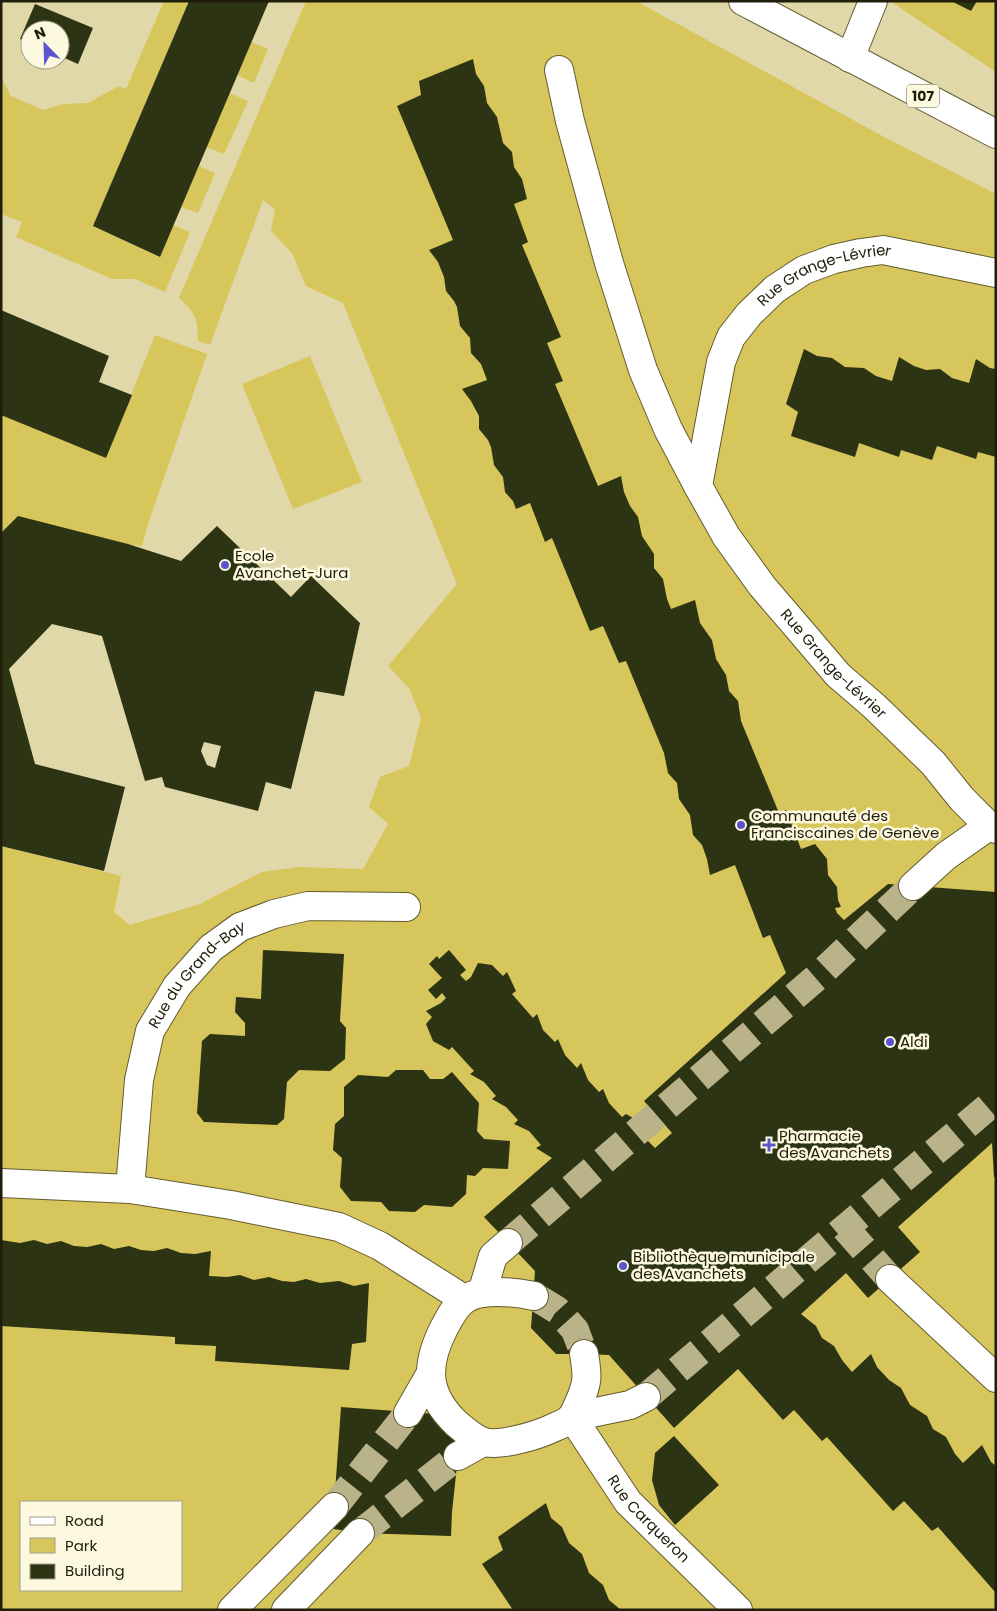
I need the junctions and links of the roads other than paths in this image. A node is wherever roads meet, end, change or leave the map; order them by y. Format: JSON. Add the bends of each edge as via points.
{"nodes":[{"id":1,"x":743,"y":1,"type":"edge"},
{"id":2,"x":873,"y":1,"type":"edge"},
{"id":3,"x":850,"y":58,"type":"junction"},
{"id":4,"x":559,"y":70,"type":"dead end"},
{"id":5,"x":996,"y":134,"type":"edge"},
{"id":6,"x":996,"y":273,"type":"edge"},
{"id":7,"x":698,"y":486,"type":"junction"},
{"id":8,"x":992,"y":827,"type":"edge"},
{"id":9,"x":913,"y":886,"type":"tunnel mouth"},
{"id":10,"x":406,"y":907,"type":"dead end"},
{"id":11,"x":1,"y":1183,"type":"edge"},
{"id":12,"x":130,"y":1189,"type":"junction"},
{"id":13,"x":508,"y":1243,"type":"tunnel mouth"},
{"id":14,"x":890,"y":1279,"type":"tunnel mouth"},
{"id":15,"x":473,"y":1296,"type":"junction"},
{"id":16,"x":534,"y":1296,"type":"tunnel mouth"},
{"id":17,"x":584,"y":1354,"type":"tunnel mouth"},
{"id":18,"x":431,"y":1373,"type":"junction"},
{"id":19,"x":996,"y":1378,"type":"edge"},
{"id":20,"x":646,"y":1397,"type":"tunnel mouth"},
{"id":21,"x":408,"y":1413,"type":"tunnel mouth"},
{"id":22,"x":572,"y":1418,"type":"junction"},
{"id":23,"x":483,"y":1442,"type":"junction"},
{"id":24,"x":458,"y":1456,"type":"tunnel mouth"},
{"id":25,"x":334,"y":1507,"type":"tunnel mouth"},
{"id":26,"x":360,"y":1533,"type":"tunnel mouth"},
{"id":27,"x":232,"y":1610,"type":"edge"},
{"id":28,"x":286,"y":1610,"type":"edge"},
{"id":29,"x":738,"y":1610,"type":"edge"}],
"edges":[{"from":1,"to":3,"type":"street","number":"107"},
{"from":2,"to":3,"type":"street"},
{"from":3,"to":5,"type":"street","number":"107"},
{"from":4,"to":7,"type":"street","name":"Rue Grange-Lévrier","via":[[609,263],[643,370],[668,429]]},
{"from":6,"to":7,"type":"street","name":"Rue Grange-Lévrier","via":[[884,250],[819,264],[775,289],[731,337],[721,362]]},
{"from":7,"to":8,"type":"street","name":"Rue Grange-Lévrier","via":[[726,536],[809,642],[838,675],[933,763]]},
{"from":8,"to":9,"type":"street","via":[[946,856]]},
{"from":10,"to":12,"type":"street","name":"Rue du Grand-Bay","via":[[308,906],[240,927],[211,948],[178,986],[150,1031],[139,1080]]},
{"from":11,"to":12,"type":"street"},
{"from":12,"to":15,"type":"street","via":[[338,1227]]},
{"from":13,"to":15,"type":"street","via":[[493,1256]]},
{"from":14,"to":19,"type":"street"},
{"from":15,"to":16,"type":"street","via":[[513,1291]]},
{"from":15,"to":18,"type":"street","via":[[449,1318],[436,1344]]},
{"from":17,"to":22,"type":"street","via":[[586,1387]]},
{"from":18,"to":21,"type":"street"},
{"from":18,"to":23,"type":"street","via":[[435,1397],[447,1414],[463,1430]]},
{"from":20,"to":22,"type":"street","via":[[630,1405]]},
{"from":22,"to":23,"type":"street","via":[[512,1442]]},
{"from":22,"to":29,"type":"street","name":"Rue Carqueron","via":[[628,1502]]},
{"from":23,"to":24,"type":"street"},
{"from":25,"to":27,"type":"street"},
{"from":26,"to":28,"type":"street"}]}
